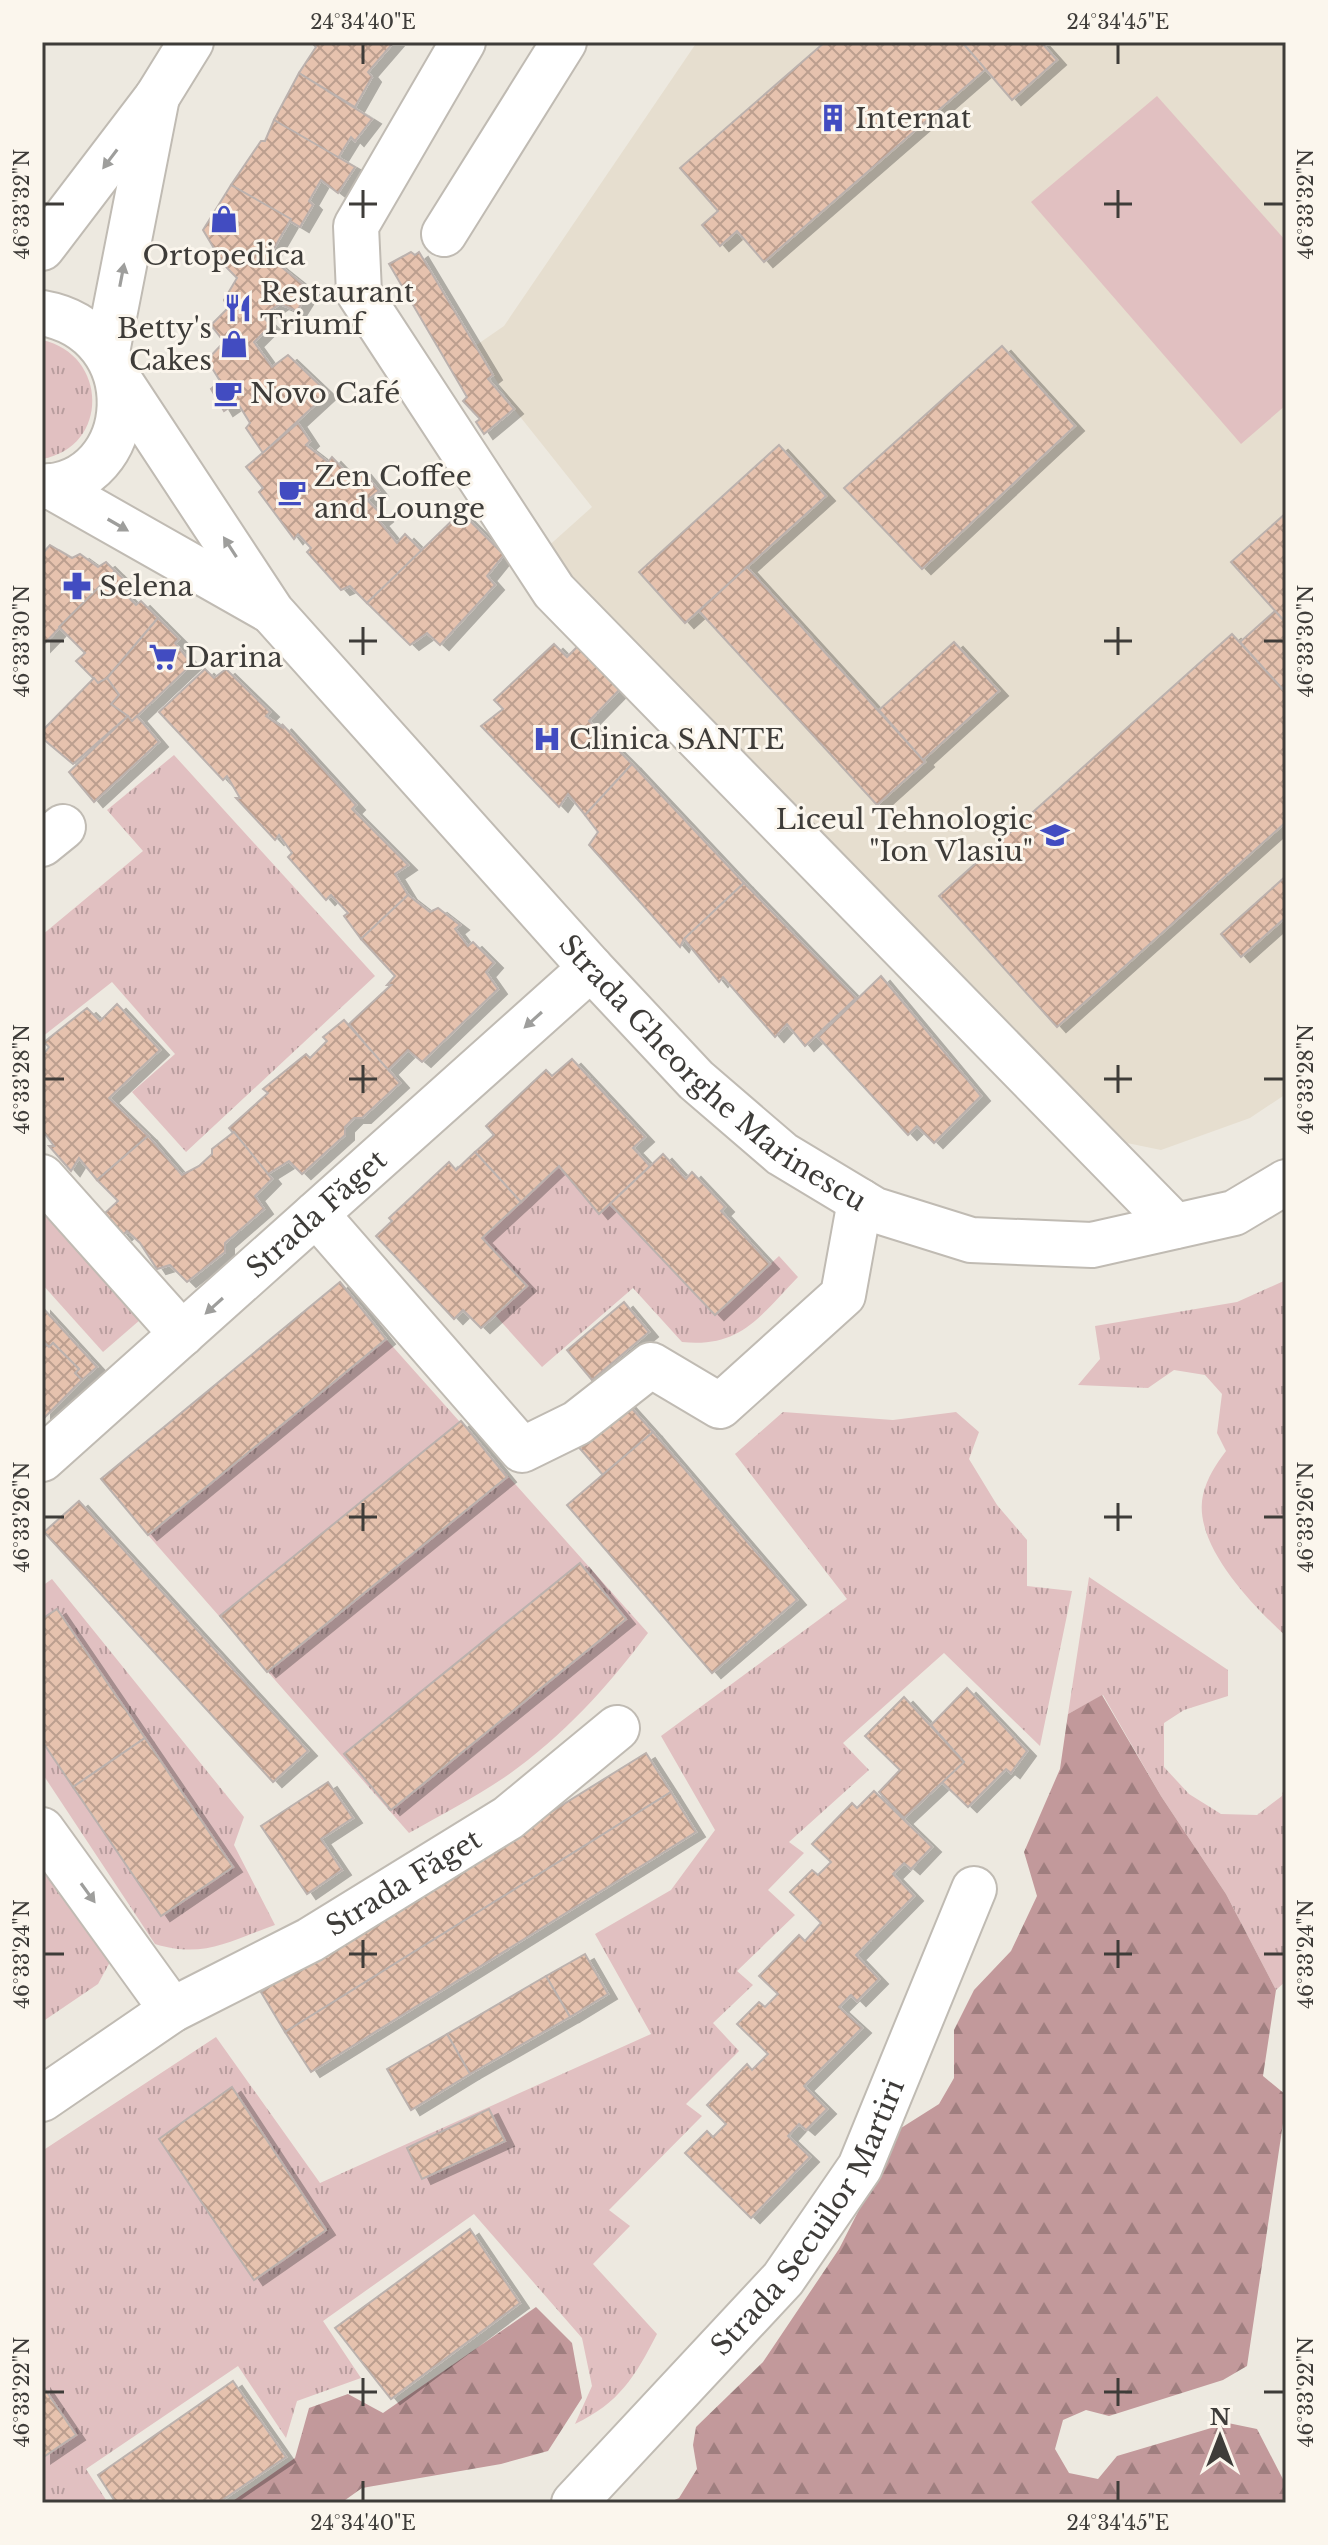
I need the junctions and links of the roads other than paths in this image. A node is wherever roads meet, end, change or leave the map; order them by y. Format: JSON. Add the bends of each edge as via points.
{"nodes":[{"id":1,"x":191,"y":42,"type":"edge"},
{"id":2,"x":463,"y":42,"type":"edge"},
{"id":3,"x":564,"y":42,"type":"edge"},
{"id":4,"x":157,"y":97,"type":"junction"},
{"id":5,"x":444,"y":234,"type":"dead end"},
{"id":6,"x":42,"y":248,"type":"edge"},
{"id":7,"x":42,"y":313,"type":"edge"},
{"id":8,"x":113,"y":365,"type":"junction"},
{"id":9,"x":46,"y":486,"type":"edge"},
{"id":10,"x":272,"y":612,"type":"junction"},
{"id":11,"x":591,"y":968,"type":"junction"},
{"id":12,"x":42,"y":1177,"type":"edge"},
{"id":13,"x":1286,"y":1182,"type":"edge"},
{"id":14,"x":860,"y":1201,"type":"junction"},
{"id":15,"x":316,"y":1214,"type":"junction"},
{"id":16,"x":1175,"y":1226,"type":"junction"},
{"id":17,"x":182,"y":1334,"type":"junction"},
{"id":18,"x":42,"y":1459,"type":"edge"},
{"id":19,"x":617,"y":1728,"type":"dead end"},
{"id":20,"x":42,"y":1830,"type":"edge"},
{"id":21,"x":974,"y":1889,"type":"dead end"},
{"id":22,"x":172,"y":2010,"type":"junction"},
{"id":23,"x":42,"y":2099,"type":"edge"},
{"id":24,"x":574,"y":2503,"type":"edge"}],
"edges":[{"from":1,"to":4,"type":"main road"},
{"from":2,"to":16,"type":"main road","via":[[356,226],[359,293],[554,591]]},
{"from":3,"to":5,"type":"main road"},
{"from":4,"to":6,"type":"main road","one_way":true},
{"from":8,"to":4,"type":"main road","one_way":true},
{"from":7,"to":8,"type":"main road","name":"Strada Gheorghe Marinescu","via":[[76,324]]},
{"from":8,"to":9,"type":"main road","via":[[121,406],[115,434],[79,475]]},
{"from":10,"to":8,"type":"main road","name":"Strada Gheorghe Marinescu","one_way":true},
{"from":9,"to":10,"type":"main road","name":"Strada Gheorghe Marinescu","one_way":true},
{"from":10,"to":11,"type":"main road","name":"Strada Gheorghe Marinescu"},
{"from":11,"to":14,"type":"main road","name":"Strada Gheorghe Marinescu","via":[[696,1080],[782,1154]]},
{"from":11,"to":15,"type":"main road","name":"Strada Făget","one_way":true},
{"from":12,"to":17,"type":"main road"},
{"from":13,"to":16,"type":"main road","name":"Strada Gheorghe Marinescu","via":[[1234,1213]]},
{"from":14,"to":15,"type":"main road","via":[[843,1295],[720,1406],[651,1365],[577,1423],[522,1450]]},
{"from":14,"to":16,"type":"main road","name":"Strada Gheorghe Marinescu","via":[[971,1240],[1092,1245]]},
{"from":15,"to":17,"type":"main road","name":"Strada Făget","one_way":true},
{"from":17,"to":18,"type":"main road","name":"Strada Făget"},
{"from":19,"to":22,"type":"main road","name":"Strada Făget","via":[[508,1818],[310,1940]]},
{"from":20,"to":22,"type":"main road","one_way":true},
{"from":21,"to":24,"type":"main road","name":"Strada Secuilor Martiri","via":[[860,2167],[783,2279]]},
{"from":22,"to":23,"type":"main road","name":"Strada Făget"}]}
